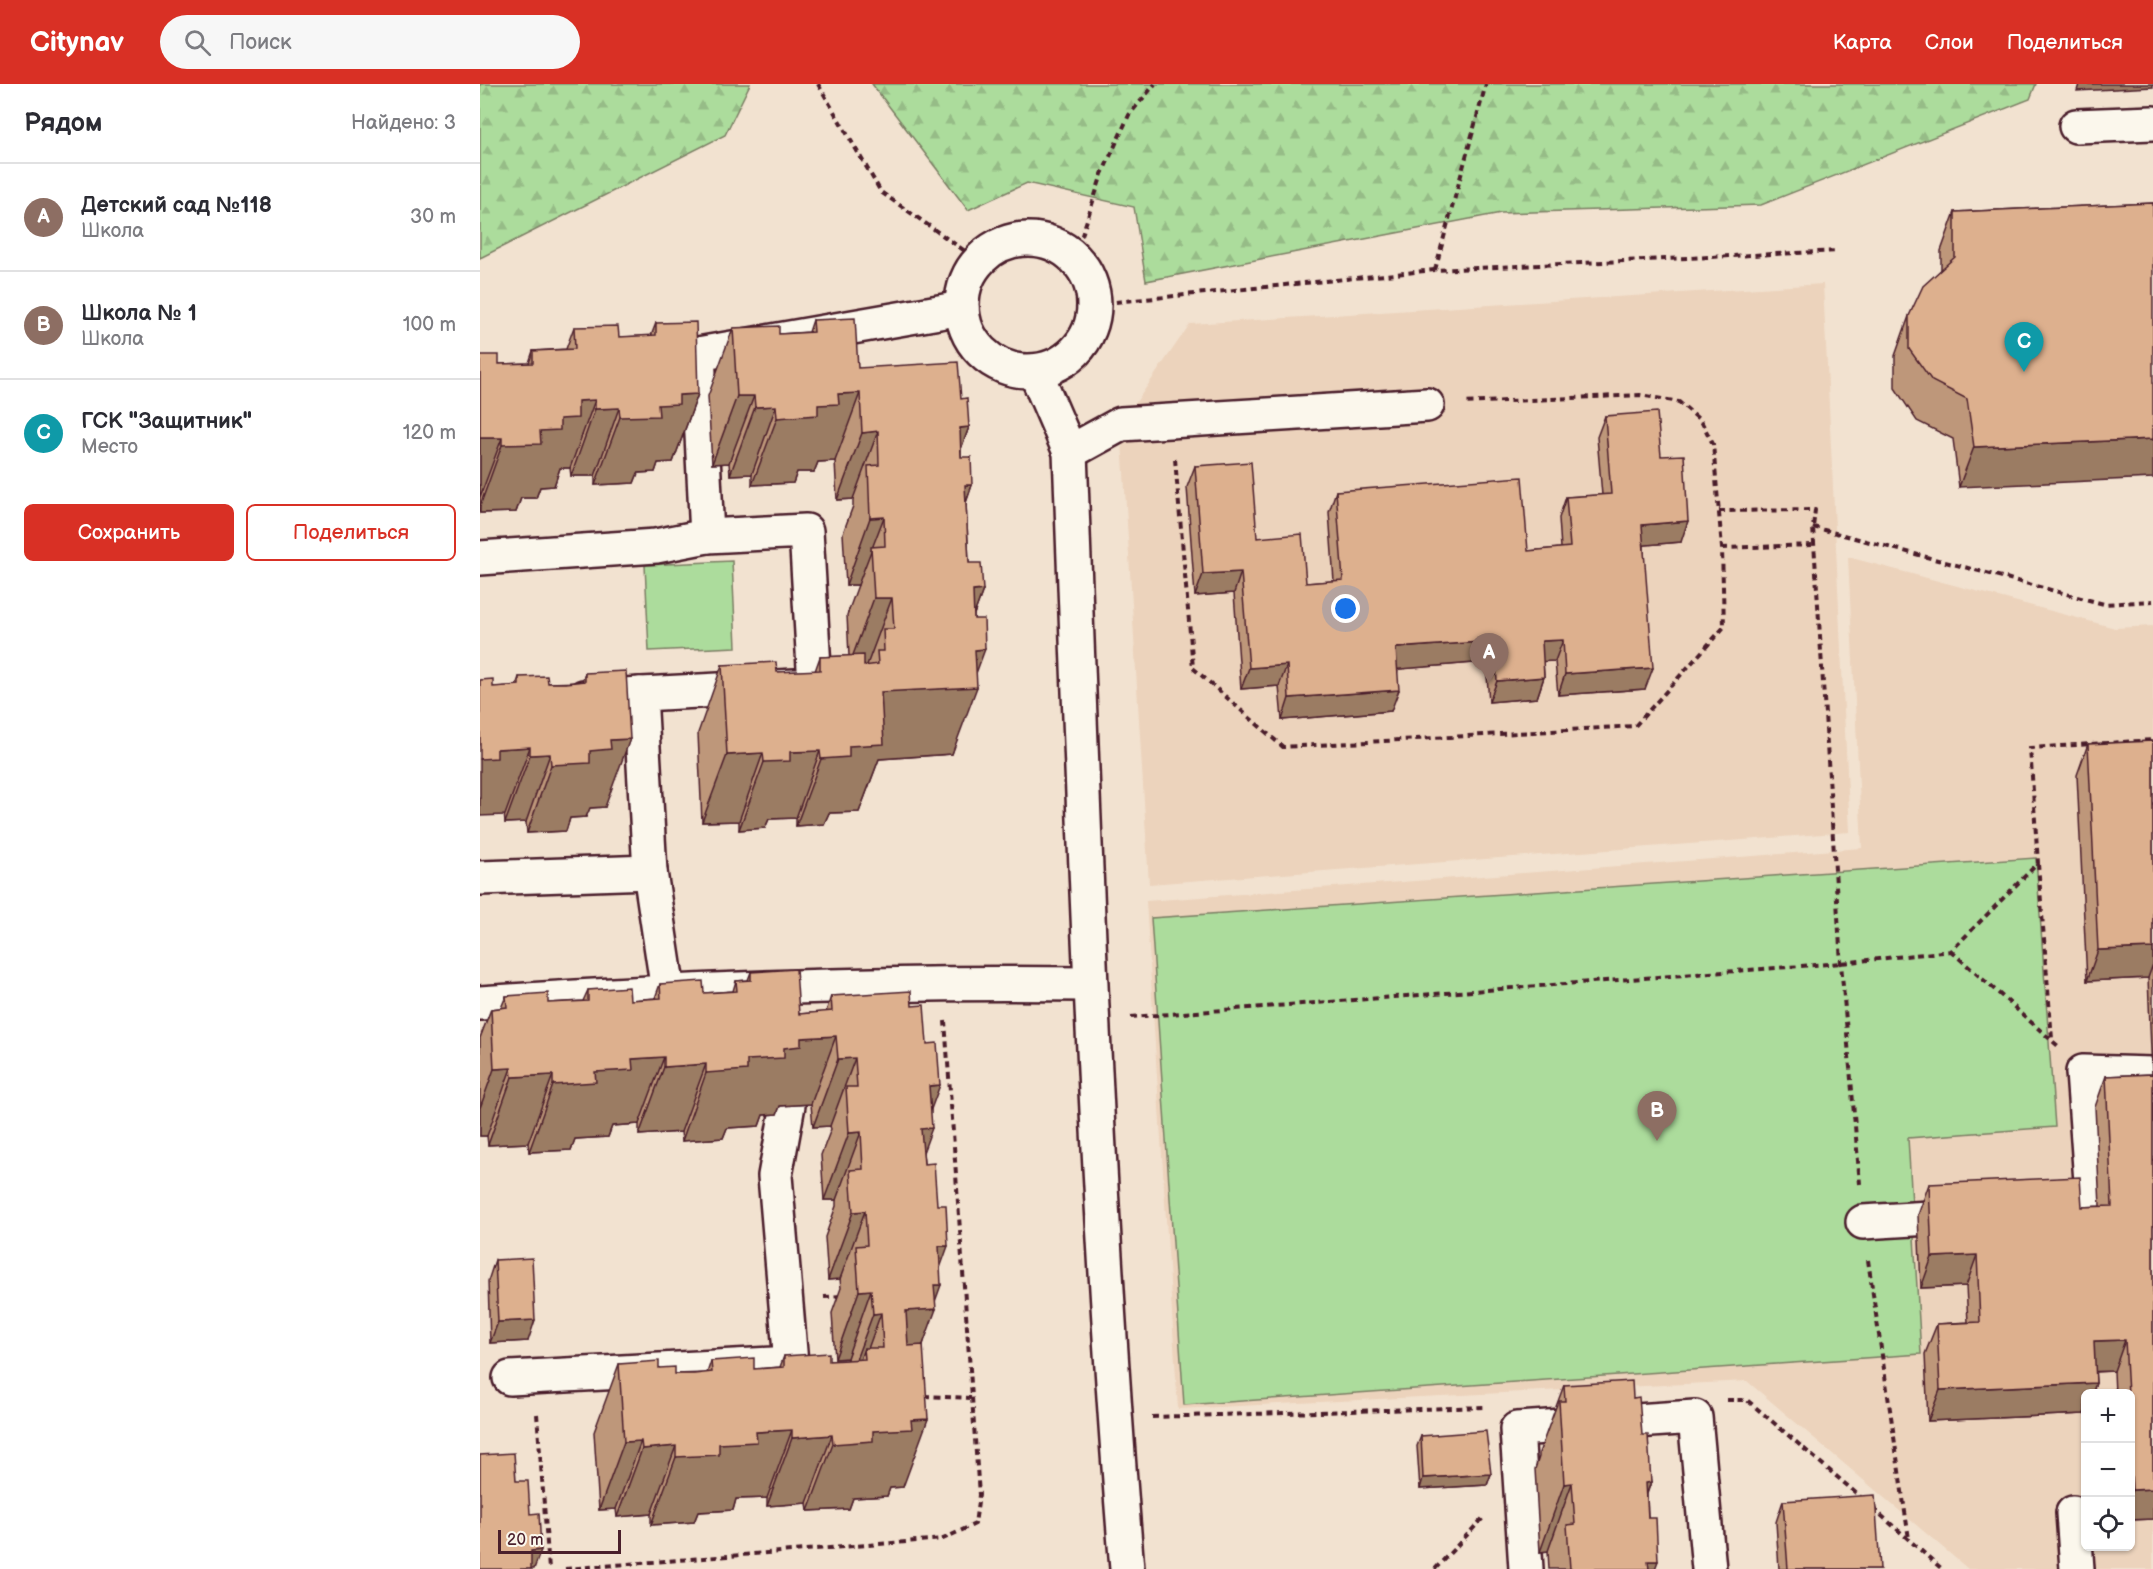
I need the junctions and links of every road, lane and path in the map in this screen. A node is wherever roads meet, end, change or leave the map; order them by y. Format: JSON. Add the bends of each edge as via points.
{"nodes":[{"id":1,"x":818,"y":84,"type":"edge"},
{"id":2,"x":1155,"y":84,"type":"edge"},
{"id":3,"x":1486,"y":84,"type":"edge"},
{"id":4,"x":2153,"y":123,"type":"edge"},
{"id":5,"x":2076,"y":126,"type":"dead end"},
{"id":6,"x":1837,"y":251,"type":"dead end"},
{"id":7,"x":1068,"y":252,"type":"junction"},
{"id":8,"x":979,"y":261,"type":"junction"},
{"id":9,"x":1435,"y":270,"type":"junction"},
{"id":10,"x":1095,"y":304,"type":"junction"},
{"id":11,"x":962,"y":308,"type":"junction"},
{"id":12,"x":698,"y":354,"type":"junction"},
{"id":13,"x":664,"y":359,"type":"edge"},
{"id":14,"x":1035,"y":371,"type":"junction"},
{"id":15,"x":1427,"y":405,"type":"joint"},
{"id":16,"x":1171,"y":420,"type":"junction"},
{"id":17,"x":1070,"y":452,"type":"junction"},
{"id":18,"x":1719,"y":511,"type":"junction"},
{"id":19,"x":1813,"y":527,"type":"junction"},
{"id":20,"x":707,"y":536,"type":"junction"},
{"id":21,"x":1814,"y":545,"type":"junction"},
{"id":22,"x":1722,"y":548,"type":"junction"},
{"id":23,"x":480,"y":558,"type":"edge"},
{"id":24,"x":2153,"y":601,"type":"edge"},
{"id":25,"x":640,"y":694,"type":"junction"},
{"id":26,"x":549,"y":699,"type":"edge"},
{"id":27,"x":2153,"y":740,"type":"edge"},
{"id":28,"x":2038,"y":863,"type":"junction"},
{"id":29,"x":650,"y":872,"type":"junction"},
{"id":30,"x":480,"y":878,"type":"edge"},
{"id":31,"x":1951,"y":951,"type":"junction"},
{"id":32,"x":1841,"y":963,"type":"junction"},
{"id":33,"x":943,"y":982,"type":"junction"},
{"id":34,"x":1090,"y":984,"type":"junction"},
{"id":35,"x":810,"y":986,"type":"junction"},
{"id":36,"x":668,"y":991,"type":"junction"},
{"id":37,"x":480,"y":1003,"type":"edge"},
{"id":38,"x":805,"y":1017,"type":"edge"},
{"id":39,"x":1092,"y":1017,"type":"junction"},
{"id":40,"x":2052,"y":1040,"type":"junction"},
{"id":41,"x":2083,"y":1072,"type":"junction"},
{"id":42,"x":2152,"y":1074,"type":"edge"},
{"id":43,"x":788,"y":1105,"type":"edge"},
{"id":44,"x":2024,"y":1213,"type":"edge"},
{"id":45,"x":1989,"y":1215,"type":"edge"},
{"id":46,"x":1863,"y":1222,"type":"junction"},
{"id":47,"x":522,"y":1378,"type":"joint"},
{"id":48,"x":915,"y":1396,"type":"edge"},
{"id":49,"x":971,"y":1398,"type":"junction"},
{"id":50,"x":1723,"y":1400,"type":"dead end"},
{"id":51,"x":1496,"y":1407,"type":"dead end"},
{"id":52,"x":1114,"y":1418,"type":"junction"},
{"id":53,"x":2073,"y":1513,"type":"dead end"},
{"id":54,"x":1909,"y":1539,"type":"junction"},
{"id":55,"x":549,"y":1569,"type":"edge"},
{"id":56,"x":565,"y":1569,"type":"edge"},
{"id":57,"x":1127,"y":1569,"type":"edge"},
{"id":58,"x":1526,"y":1569,"type":"edge"},
{"id":59,"x":1708,"y":1569,"type":"edge"},
{"id":60,"x":1942,"y":1569,"type":"edge"},
{"id":61,"x":2077,"y":1569,"type":"edge"}],
"edges":[{"from":1,"to":8,"type":"path","via":[[881,192]]},
{"from":2,"to":7,"type":"path","via":[[1129,116],[1102,174],[1082,235]]},
{"from":3,"to":9,"type":"path"},
{"from":4,"to":5,"type":"lane"},
{"from":6,"to":9,"type":"path"},
{"from":7,"to":8,"type":"lane","via":[[1051,242],[1012,240]]},
{"from":7,"to":10,"type":"lane","via":[[1083,266],[1092,284]]},
{"from":8,"to":11,"type":"lane","via":[[969,274]]},
{"from":9,"to":10,"type":"path"},
{"from":10,"to":14,"type":"lane","via":[[1084,342],[1055,366]]},
{"from":11,"to":12,"type":"lane"},
{"from":11,"to":14,"type":"lane","via":[[966,329],[977,348],[994,362],[1014,370]]},
{"from":12,"to":13,"type":"lane"},
{"from":12,"to":20,"type":"lane"},
{"from":14,"to":17,"type":"lane"},
{"from":15,"to":16,"type":"lane"},
{"from":15,"to":18,"type":"path","via":[[1640,395],[1679,402],[1701,421],[1713,444]]},
{"from":16,"to":17,"type":"lane","via":[[1120,424]]},
{"from":16,"to":22,"type":"path","via":[[1193,668],[1283,747],[1635,726],[1724,627]]},
{"from":17,"to":34,"type":"lane"},
{"from":18,"to":19,"type":"path","via":[[1815,510]]},
{"from":18,"to":22,"type":"path"},
{"from":19,"to":21,"type":"path"},
{"from":19,"to":24,"type":"path","via":[[2104,604]]},
{"from":20,"to":23,"type":"lane","via":[[656,546]]},
{"from":20,"to":25,"type":"lane","via":[[806,531],[815,685]]},
{"from":21,"to":22,"type":"path"},
{"from":21,"to":32,"type":"path"},
{"from":25,"to":26,"type":"lane"},
{"from":25,"to":29,"type":"lane"},
{"from":27,"to":28,"type":"path","via":[[2030,748]]},
{"from":28,"to":31,"type":"path"},
{"from":28,"to":40,"type":"path"},
{"from":29,"to":30,"type":"lane"},
{"from":29,"to":36,"type":"lane"},
{"from":31,"to":32,"type":"path"},
{"from":31,"to":40,"type":"path"},
{"from":32,"to":39,"type":"path"},
{"from":32,"to":46,"type":"path"},
{"from":33,"to":34,"type":"lane"},
{"from":33,"to":35,"type":"lane"},
{"from":33,"to":49,"type":"path"},
{"from":34,"to":39,"type":"lane"},
{"from":35,"to":36,"type":"lane"},
{"from":35,"to":38,"type":"lane"},
{"from":36,"to":37,"type":"lane"},
{"from":39,"to":52,"type":"lane"},
{"from":40,"to":41,"type":"path"},
{"from":41,"to":42,"type":"lane"},
{"from":41,"to":44,"type":"lane","via":[[2093,1209]]},
{"from":43,"to":47,"type":"lane","via":[[775,1176],[791,1363]]},
{"from":45,"to":46,"type":"lane"},
{"from":46,"to":54,"type":"path"},
{"from":47,"to":55,"type":"path"},
{"from":48,"to":49,"type":"path"},
{"from":49,"to":56,"type":"path","via":[[979,1495],[975,1524],[943,1539]]},
{"from":50,"to":54,"type":"path","via":[[1747,1400]]},
{"from":51,"to":52,"type":"path"},
{"from":52,"to":57,"type":"lane"},
{"from":53,"to":61,"type":"lane"},
{"from":54,"to":60,"type":"path"},
{"from":58,"to":59,"type":"lane","via":[[1516,1429],[1695,1418]]}]}
